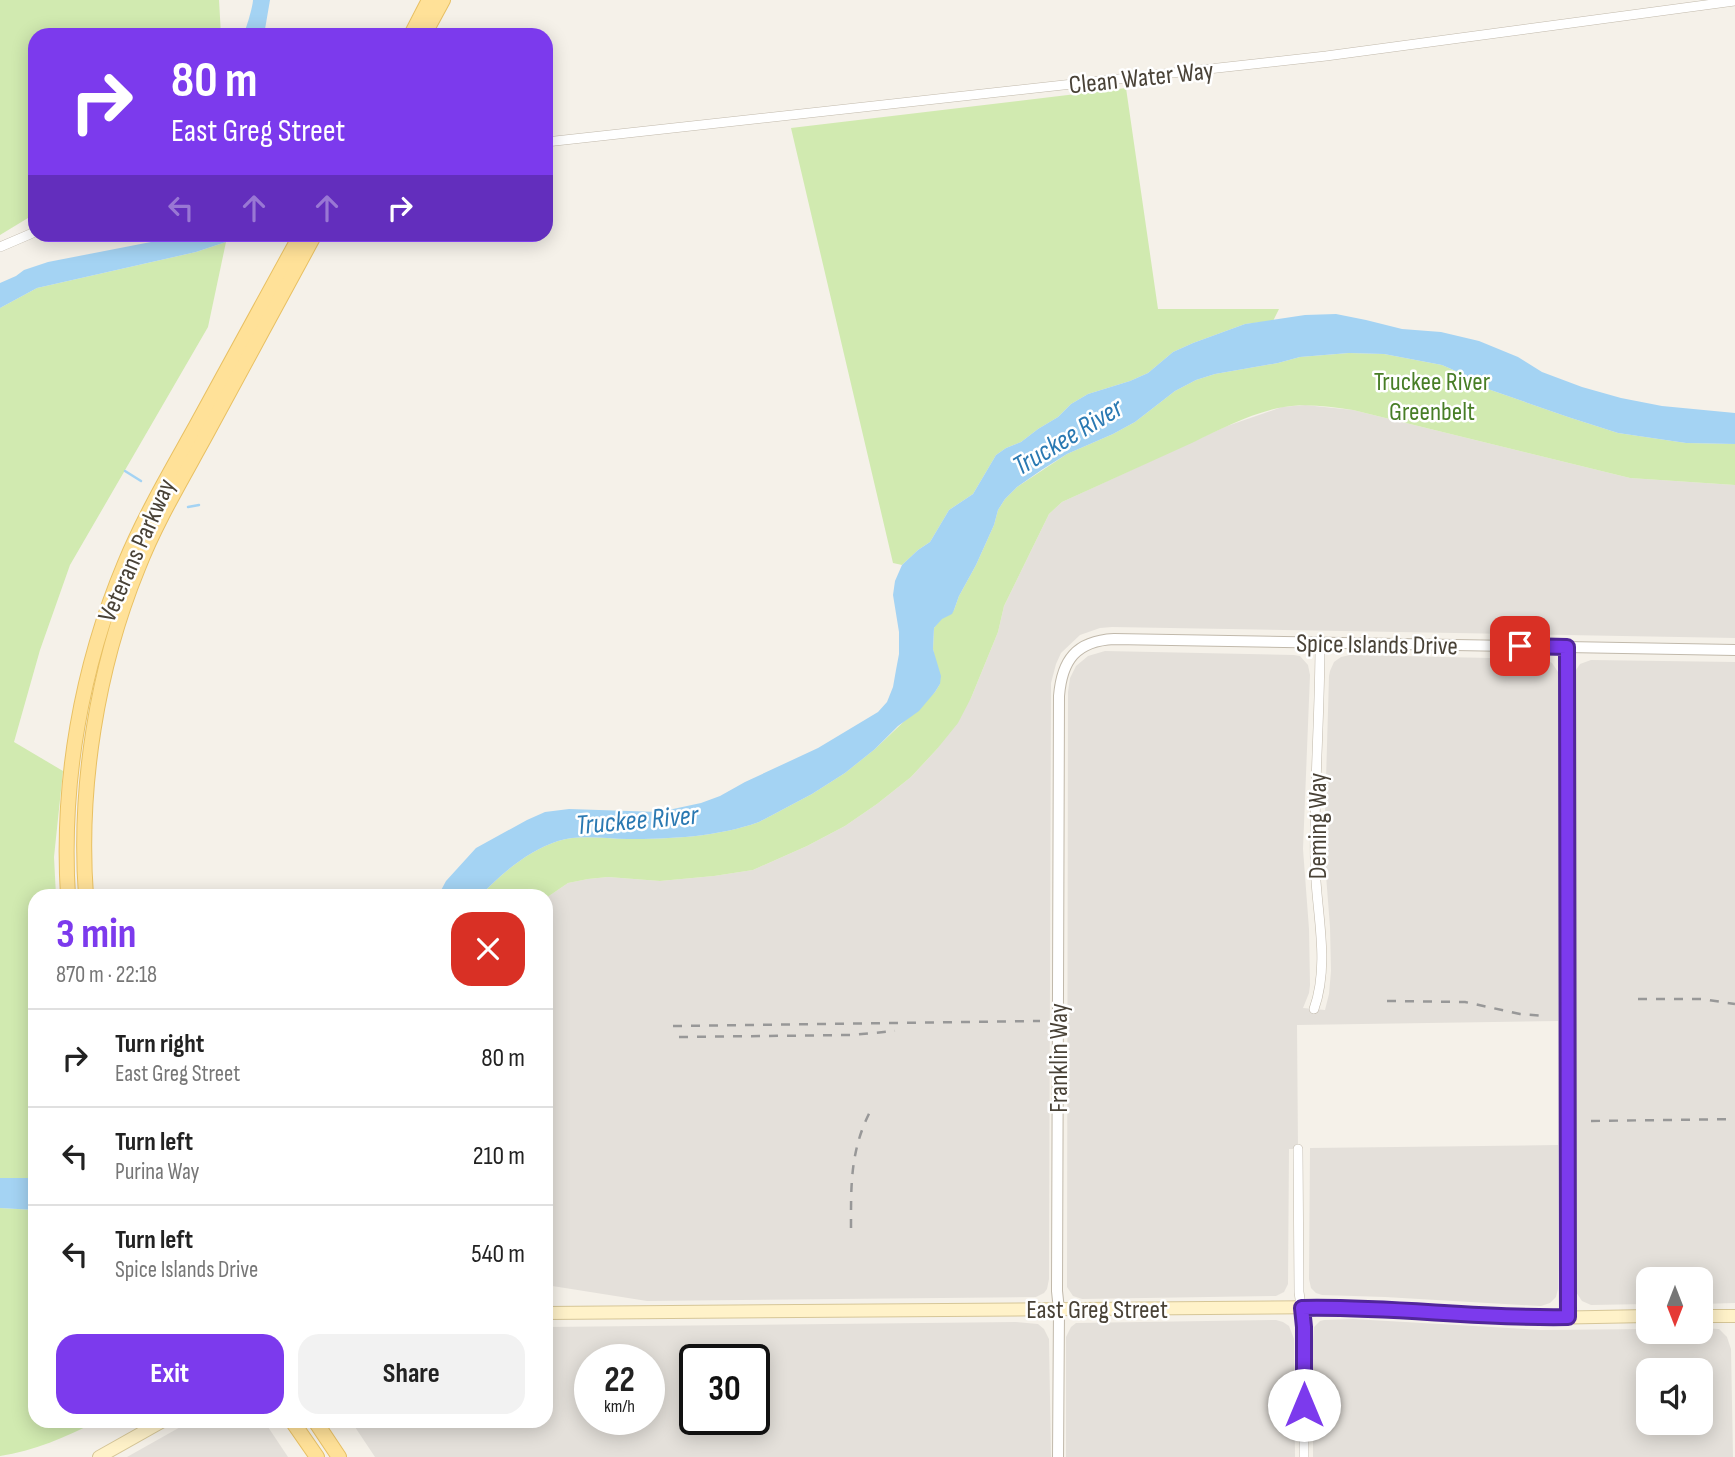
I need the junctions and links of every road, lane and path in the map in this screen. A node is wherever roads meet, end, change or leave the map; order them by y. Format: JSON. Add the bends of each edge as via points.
{"nodes":[{"id":1,"x":429,"y":0,"type":"edge"},
{"id":2,"x":443,"y":0,"type":"edge"},
{"id":3,"x":1735,"y":1,"type":"edge"},
{"id":4,"x":415,"y":28,"type":"edge"},
{"id":5,"x":428,"y":28,"type":"edge"},
{"id":6,"x":553,"y":141,"type":"edge"},
{"id":7,"x":28,"y":235,"type":"edge"},
{"id":8,"x":297,"y":242,"type":"edge"},
{"id":9,"x":311,"y":242,"type":"edge"},
{"id":10,"x":0,"y":247,"type":"edge"},
{"id":11,"x":1320,"y":643,"type":"junction"},
{"id":12,"x":1567,"y":647,"type":"junction"},
{"id":13,"x":1735,"y":650,"type":"edge"},
{"id":14,"x":1068,"y":660,"type":"joint"},
{"id":15,"x":68,"y":889,"type":"edge"},
{"id":16,"x":86,"y":889,"type":"edge"},
{"id":17,"x":1314,"y":1009,"type":"dead end"},
{"id":18,"x":1298,"y":1149,"type":"dead end"},
{"id":19,"x":1302,"y":1308,"type":"junction"},
{"id":20,"x":1059,"y":1310,"type":"junction"},
{"id":21,"x":553,"y":1313,"type":"edge"},
{"id":22,"x":1636,"y":1316,"type":"edge"},
{"id":23,"x":1713,"y":1316,"type":"edge"},
{"id":24,"x":1735,"y":1316,"type":"edge"},
{"id":25,"x":1568,"y":1317,"type":"junction"},
{"id":26,"x":151,"y":1428,"type":"edge"},
{"id":27,"x":297,"y":1428,"type":"edge"},
{"id":28,"x":320,"y":1428,"type":"edge"},
{"id":29,"x":99,"y":1457,"type":"edge"},
{"id":30,"x":317,"y":1457,"type":"edge"},
{"id":31,"x":339,"y":1457,"type":"edge"},
{"id":32,"x":1058,"y":1457,"type":"edge"},
{"id":33,"x":1304,"y":1457,"type":"edge"}],
"edges":[{"from":1,"to":4,"type":"main road"},
{"from":2,"to":5,"type":"main road"},
{"from":3,"to":6,"type":"street","name":"Clean Water Way","via":[[1313,57]]},
{"from":7,"to":10,"type":"street"},
{"from":8,"to":15,"type":"main road","name":"Veterans Parkway","via":[[154,502],[108,607],[76,729]]},
{"from":9,"to":16,"type":"main road","name":"Veterans Parkway","via":[[160,519],[112,642],[87,786]]},
{"from":11,"to":12,"type":"street","name":"Spice Islands Drive"},
{"from":11,"to":14,"type":"street","name":"Spice Islands Drive","via":[[1103,639]]},
{"from":11,"to":17,"type":"street","name":"Deming Way","via":[[1315,858],[1321,966]]},
{"from":12,"to":13,"type":"street","name":"Spice Islands Drive"},
{"from":12,"to":25,"type":"street"},
{"from":14,"to":20,"type":"street","name":"Franklin Way","via":[[1059,695]]},
{"from":18,"to":19,"type":"street"},
{"from":19,"to":20,"type":"main road","name":"East Greg Street"},
{"from":19,"to":25,"type":"main road","name":"East Greg Street"},
{"from":19,"to":33,"type":"street"},
{"from":20,"to":21,"type":"main road","name":"East Greg Street"},
{"from":20,"to":32,"type":"street","name":"Franklin Way"},
{"from":22,"to":25,"type":"main road","name":"East Greg Street"},
{"from":23,"to":24,"type":"main road"},
{"from":26,"to":29,"type":"main road"},
{"from":27,"to":30,"type":"main road"},
{"from":28,"to":31,"type":"main road"}]}
